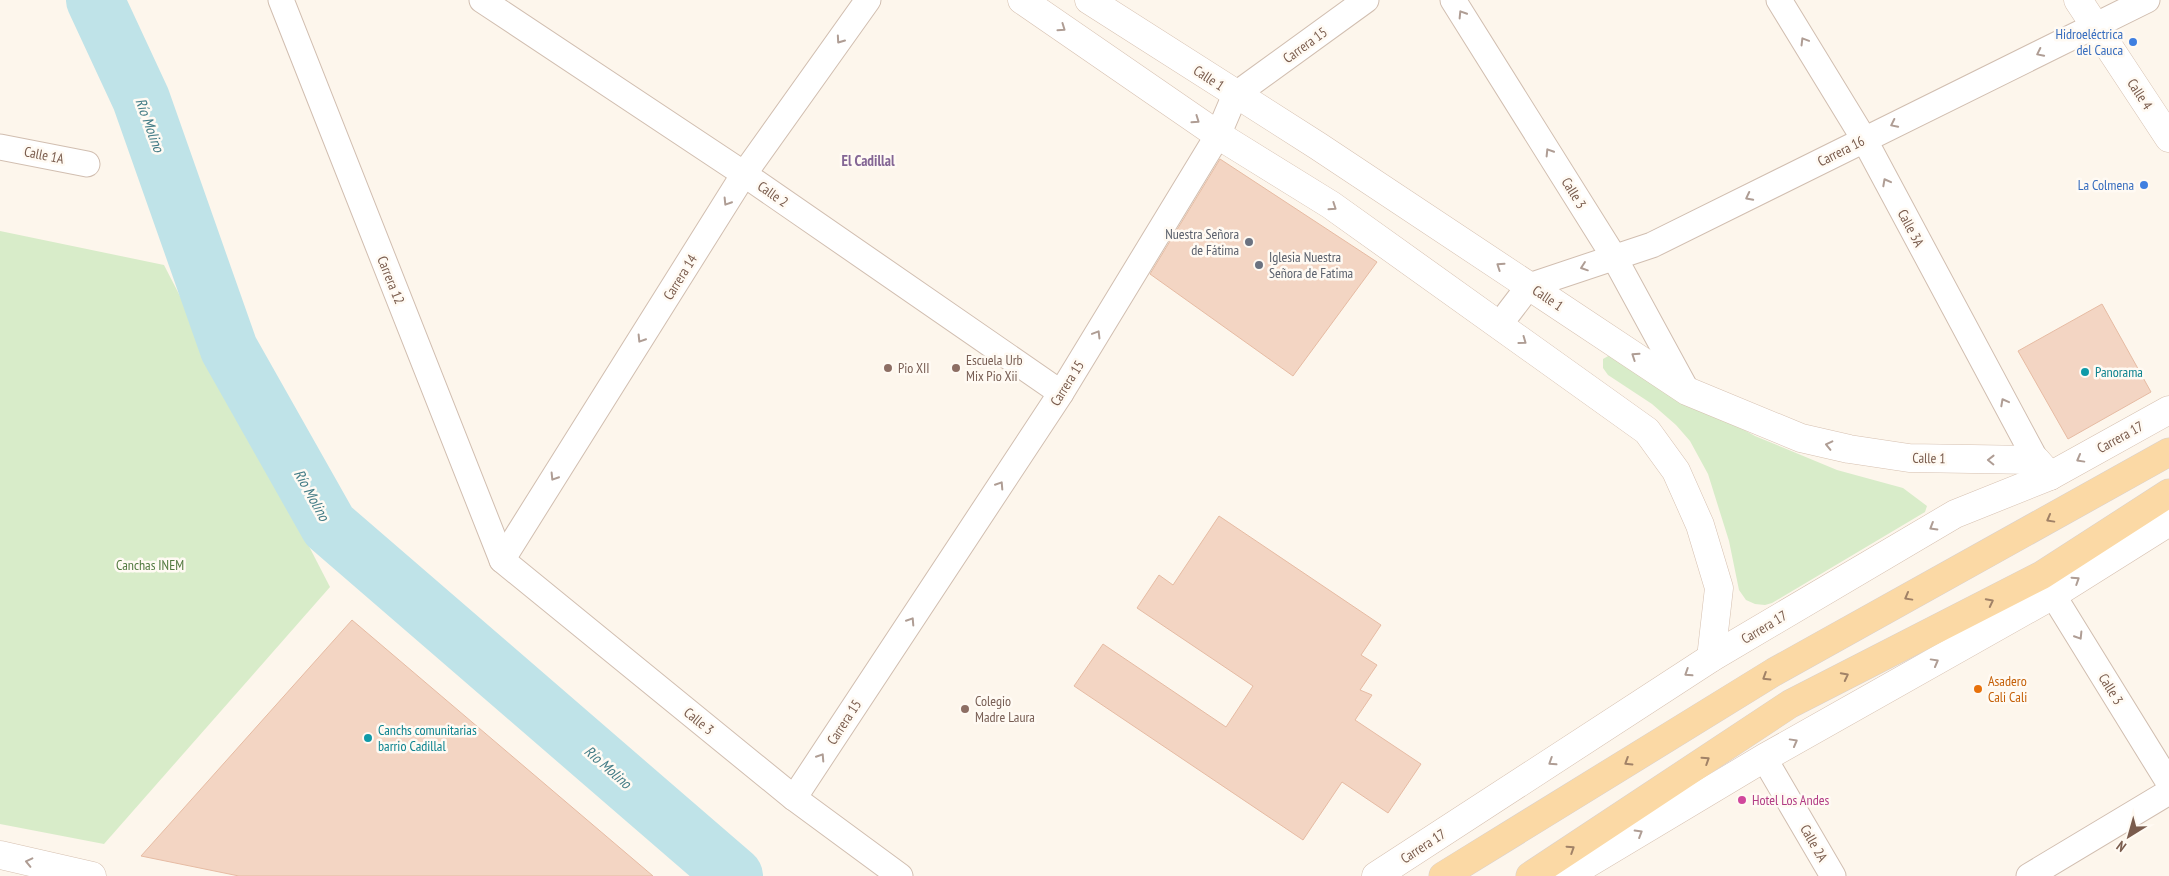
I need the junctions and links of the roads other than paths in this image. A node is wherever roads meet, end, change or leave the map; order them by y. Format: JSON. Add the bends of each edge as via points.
{"nodes":[{"id":1,"x":281,"y":0,"type":"edge"},
{"id":2,"x":482,"y":0,"type":"edge"},
{"id":3,"x":868,"y":0,"type":"edge"},
{"id":4,"x":1022,"y":0,"type":"edge"},
{"id":5,"x":1089,"y":0,"type":"edge"},
{"id":6,"x":1366,"y":0,"type":"edge"},
{"id":7,"x":1453,"y":0,"type":"edge"},
{"id":8,"x":1779,"y":0,"type":"edge"},
{"id":9,"x":2078,"y":0,"type":"edge"},
{"id":10,"x":2147,"y":0,"type":"edge"},
{"id":11,"x":2095,"y":26,"type":"junction"},
{"id":12,"x":1235,"y":95,"type":"junction"},
{"id":13,"x":1218,"y":135,"type":"junction"},
{"id":14,"x":2169,"y":138,"type":"edge"},
{"id":15,"x":1864,"y":139,"type":"junction"},
{"id":16,"x":0,"y":147,"type":"edge"},
{"id":17,"x":87,"y":164,"type":"dead end"},
{"id":18,"x":744,"y":174,"type":"junction"},
{"id":19,"x":1614,"y":257,"type":"junction"},
{"id":20,"x":1529,"y":286,"type":"junction"},
{"id":21,"x":1500,"y":324,"type":"junction"},
{"id":22,"x":1687,"y":390,"type":"junction"},
{"id":23,"x":1061,"y":392,"type":"junction"},
{"id":24,"x":2169,"y":410,"type":"edge"},
{"id":25,"x":2169,"y":452,"type":"edge"},
{"id":26,"x":2043,"y":468,"type":"junction"},
{"id":27,"x":2169,"y":493,"type":"edge"},
{"id":28,"x":2169,"y":522,"type":"edge"},
{"id":29,"x":502,"y":560,"type":"junction"},
{"id":30,"x":2053,"y":595,"type":"junction"},
{"id":31,"x":1711,"y":658,"type":"junction"},
{"id":32,"x":1764,"y":758,"type":"junction"},
{"id":33,"x":2169,"y":783,"type":"edge"},
{"id":34,"x":2169,"y":792,"type":"edge"},
{"id":35,"x":794,"y":798,"type":"junction"},
{"id":36,"x":0,"y":855,"type":"edge"},
{"id":37,"x":92,"y":876,"type":"edge"},
{"id":38,"x":900,"y":876,"type":"edge"},
{"id":39,"x":1376,"y":876,"type":"edge"},
{"id":40,"x":1444,"y":876,"type":"edge"},
{"id":41,"x":1530,"y":876,"type":"edge"},
{"id":42,"x":1567,"y":876,"type":"edge"},
{"id":43,"x":1833,"y":876,"type":"edge"},
{"id":44,"x":2030,"y":876,"type":"edge"}],
"edges":[{"from":1,"to":29,"type":"street","name":"Carrera 12"},
{"from":2,"to":18,"type":"street","name":"Calle 2"},
{"from":3,"to":18,"type":"street","name":"Carrera 14","one_way":true},
{"from":4,"to":13,"type":"main road","one_way":true},
{"from":5,"to":12,"type":"main road","name":"Calle 1"},
{"from":6,"to":12,"type":"street","name":"Carrera 15"},
{"from":19,"to":7,"type":"street","name":"Calle 3","one_way":true},
{"from":15,"to":8,"type":"street","name":"Calle 3A","one_way":true},
{"from":9,"to":11,"type":"main road","name":"Calle 4"},
{"from":10,"to":11,"type":"street","name":"Carrera 16"},
{"from":11,"to":14,"type":"main road","name":"Calle 4"},
{"from":11,"to":15,"type":"street","name":"Carrera 16","one_way":true},
{"from":12,"to":13,"type":"street","name":"Carrera 15"},
{"from":20,"to":12,"type":"main road","name":"Calle 1","one_way":true},
{"from":13,"to":21,"type":"main road","one_way":true,"via":[[1331,205]]},
{"from":23,"to":13,"type":"street","name":"Carrera 15","one_way":true},
{"from":15,"to":19,"type":"street","name":"Carrera 16","one_way":true,"via":[[1652,246]]},
{"from":26,"to":15,"type":"street","name":"Calle 3A","one_way":true},
{"from":16,"to":17,"type":"street","name":"Calle 1A"},
{"from":18,"to":23,"type":"street","name":"Calle 2"},
{"from":18,"to":29,"type":"street","name":"Carrera 14","one_way":true},
{"from":19,"to":20,"type":"street","name":"Carrera 16","one_way":true},
{"from":19,"to":22,"type":"street","name":"Calle 3"},
{"from":20,"to":21,"type":"street"},
{"from":22,"to":20,"type":"main road","name":"Calle 1","one_way":true},
{"from":21,"to":31,"type":"main road","one_way":true,"via":[[1647,431],[1676,471],[1700,525],[1719,588]]},
{"from":26,"to":22,"type":"main road","name":"Calle 1","one_way":true,"via":[[1909,458],[1849,449],[1802,438]]},
{"from":35,"to":23,"type":"street","name":"Carrera 15","one_way":true},
{"from":24,"to":26,"type":"main road","name":"Carrera 17","one_way":true},
{"from":25,"to":40,"type":"main road","one_way":true,"via":[[1774,672]]},
{"from":26,"to":31,"type":"main road","name":"Carrera 17","one_way":true,"via":[[1955,514]]},
{"from":41,"to":27,"type":"main road","one_way":true,"via":[[1790,704],[2042,575]]},
{"from":30,"to":28,"type":"main road","one_way":true},
{"from":29,"to":35,"type":"street","name":"Calle 3"},
{"from":32,"to":30,"type":"main road","one_way":true},
{"from":30,"to":33,"type":"street","name":"Calle 3","one_way":true},
{"from":31,"to":39,"type":"main road","name":"Carrera 17","one_way":true},
{"from":42,"to":32,"type":"main road","one_way":true},
{"from":32,"to":43,"type":"street","name":"Calle 2A"},
{"from":34,"to":44,"type":"street"},
{"from":35,"to":38,"type":"street","name":"Calle 3"},
{"from":37,"to":36,"type":"main road","one_way":true}]}
